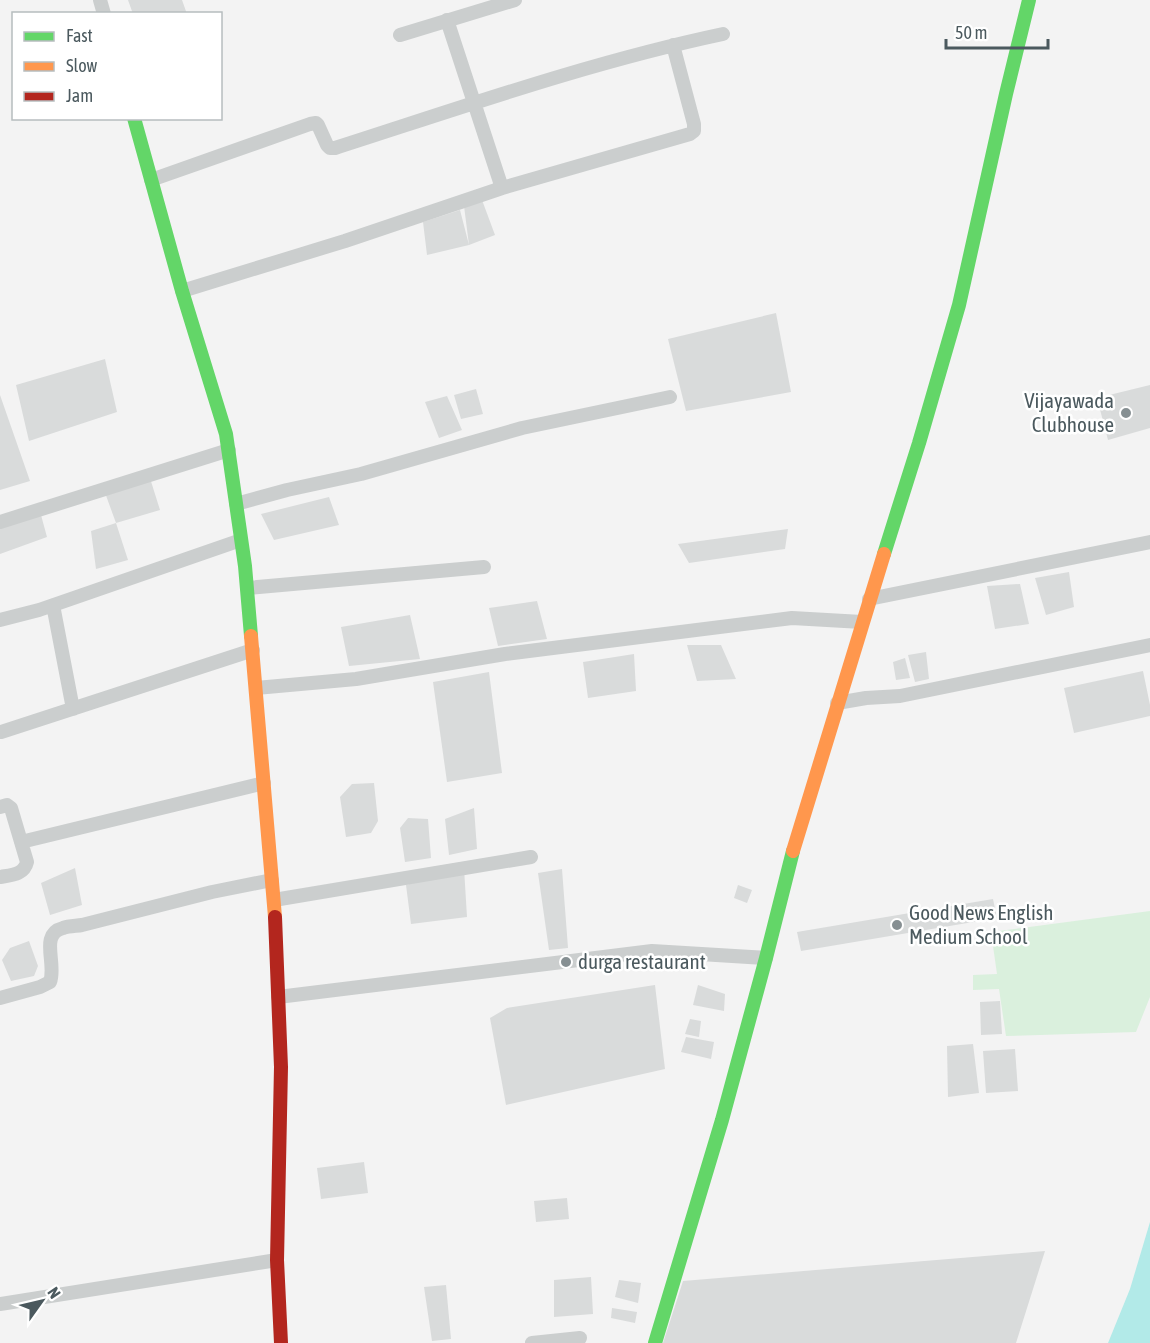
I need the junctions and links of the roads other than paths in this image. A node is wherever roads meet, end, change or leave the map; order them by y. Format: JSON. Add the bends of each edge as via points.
{"nodes":[{"id":1,"x":515,"y":0,"type":"edge"},
{"id":2,"x":1029,"y":0,"type":"edge"},
{"id":3,"x":447,"y":20,"type":"junction"},
{"id":4,"x":400,"y":34,"type":"dead end"},
{"id":5,"x":723,"y":34,"type":"dead end"},
{"id":6,"x":673,"y":45,"type":"junction"},
{"id":7,"x":474,"y":104,"type":"junction"},
{"id":8,"x":135,"y":120,"type":"edge"},
{"id":9,"x":152,"y":180,"type":"junction"},
{"id":10,"x":502,"y":188,"type":"junction"},
{"id":11,"x":182,"y":291,"type":"junction"},
{"id":12,"x":670,"y":397,"type":"dead end"},
{"id":13,"x":229,"y":450,"type":"junction"},
{"id":14,"x":236,"y":504,"type":"junction"},
{"id":15,"x":0,"y":522,"type":"edge"},
{"id":16,"x":241,"y":540,"type":"junction"},
{"id":17,"x":1150,"y":542,"type":"edge"},
{"id":18,"x":484,"y":567,"type":"dead end"},
{"id":19,"x":247,"y":588,"type":"junction"},
{"id":20,"x":869,"y":598,"type":"junction"},
{"id":21,"x":53,"y":605,"type":"junction"},
{"id":22,"x":0,"y":620,"type":"edge"},
{"id":23,"x":862,"y":622,"type":"junction"},
{"id":24,"x":1150,"y":645,"type":"edge"},
{"id":25,"x":253,"y":650,"type":"junction"},
{"id":26,"x":256,"y":688,"type":"junction"},
{"id":27,"x":837,"y":703,"type":"junction"},
{"id":28,"x":73,"y":708,"type":"junction"},
{"id":29,"x":1,"y":732,"type":"edge"},
{"id":30,"x":264,"y":783,"type":"junction"},
{"id":31,"x":0,"y":807,"type":"edge"},
{"id":32,"x":21,"y":842,"type":"junction"},
{"id":33,"x":531,"y":857,"type":"dead end"},
{"id":34,"x":0,"y":877,"type":"edge"},
{"id":35,"x":272,"y":880,"type":"junction"},
{"id":36,"x":274,"y":900,"type":"junction"},
{"id":37,"x":766,"y":958,"type":"junction"},
{"id":38,"x":278,"y":997,"type":"junction"},
{"id":39,"x":0,"y":998,"type":"edge"},
{"id":40,"x":277,"y":1260,"type":"junction"},
{"id":41,"x":0,"y":1304,"type":"edge"},
{"id":42,"x":580,"y":1338,"type":"dead end"},
{"id":43,"x":281,"y":1343,"type":"edge"},
{"id":44,"x":532,"y":1343,"type":"edge"},
{"id":45,"x":656,"y":1343,"type":"edge"}],
"edges":[{"from":1,"to":3,"type":"street"},
{"from":2,"to":20,"type":"street","via":[[959,305]]},
{"from":3,"to":4,"type":"street"},
{"from":3,"to":7,"type":"street"},
{"from":5,"to":6,"type":"street"},
{"from":6,"to":7,"type":"street"},
{"from":6,"to":10,"type":"street","via":[[694,124],[690,135]]},
{"from":7,"to":9,"type":"street","via":[[335,148],[327,145],[318,125],[310,123]]},
{"from":7,"to":10,"type":"street"},
{"from":8,"to":9,"type":"street"},
{"from":9,"to":11,"type":"street"},
{"from":10,"to":11,"type":"street"},
{"from":11,"to":13,"type":"street"},
{"from":12,"to":14,"type":"street","via":[[522,428],[361,474]]},
{"from":13,"to":14,"type":"street"},
{"from":13,"to":15,"type":"street"},
{"from":14,"to":16,"type":"street"},
{"from":16,"to":19,"type":"street"},
{"from":16,"to":21,"type":"street"},
{"from":17,"to":20,"type":"street"},
{"from":18,"to":19,"type":"street"},
{"from":19,"to":25,"type":"street"},
{"from":20,"to":23,"type":"street"},
{"from":21,"to":22,"type":"street"},
{"from":21,"to":28,"type":"street"},
{"from":23,"to":26,"type":"street","via":[[792,618],[505,654],[341,681]]},
{"from":23,"to":27,"type":"street"},
{"from":24,"to":27,"type":"street","via":[[900,696]]},
{"from":25,"to":26,"type":"street"},
{"from":25,"to":28,"type":"street"},
{"from":26,"to":30,"type":"street"},
{"from":27,"to":37,"type":"street","via":[[797,834]]},
{"from":28,"to":29,"type":"street"},
{"from":30,"to":32,"type":"street"},
{"from":30,"to":35,"type":"street"},
{"from":31,"to":32,"type":"street","via":[[11,808]]},
{"from":32,"to":34,"type":"street","via":[[27,862],[25,869]]},
{"from":33,"to":36,"type":"street"},
{"from":35,"to":36,"type":"street"},
{"from":35,"to":39,"type":"street","via":[[56,930],[50,938],[50,982]]},
{"from":36,"to":38,"type":"street"},
{"from":37,"to":38,"type":"street","via":[[652,951]]},
{"from":37,"to":45,"type":"street"},
{"from":38,"to":40,"type":"street","via":[[281,1067]]},
{"from":40,"to":41,"type":"street"},
{"from":40,"to":43,"type":"street"},
{"from":42,"to":44,"type":"street"}]}
